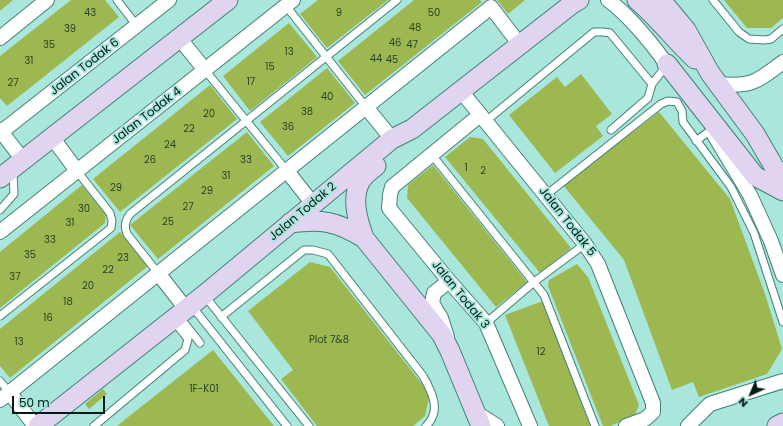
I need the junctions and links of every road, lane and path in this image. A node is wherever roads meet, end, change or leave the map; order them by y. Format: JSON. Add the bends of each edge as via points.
{"nodes":[{"id":1,"x":47,"y":0,"type":"edge"},
{"id":2,"x":117,"y":0,"type":"edge"},
{"id":3,"x":169,"y":0,"type":"edge"},
{"id":4,"x":228,"y":0,"type":"edge"},
{"id":5,"x":397,"y":0,"type":"edge"},
{"id":6,"x":608,"y":0,"type":"edge"},
{"id":7,"x":637,"y":0,"type":"edge"},
{"id":8,"x":661,"y":0,"type":"edge"},
{"id":9,"x":713,"y":0,"type":"edge"},
{"id":10,"x":575,"y":1,"type":"edge"},
{"id":11,"x":290,"y":3,"type":"edge"},
{"id":12,"x":488,"y":3,"type":"edge"},
{"id":13,"x":137,"y":26,"type":"junction"},
{"id":14,"x":783,"y":29,"type":"edge"},
{"id":15,"x":0,"y":38,"type":"edge"},
{"id":16,"x":180,"y":39,"type":"junction"},
{"id":17,"x":520,"y":45,"type":"junction"},
{"id":18,"x":326,"y":56,"type":"junction"},
{"id":19,"x":783,"y":62,"type":"edge"},
{"id":20,"x":667,"y":64,"type":"junction"},
{"id":21,"x":205,"y":70,"type":"junction"},
{"id":22,"x":714,"y":78,"type":"junction"},
{"id":23,"x":652,"y":84,"type":"junction"},
{"id":24,"x":461,"y":91,"type":"junction"},
{"id":25,"x":366,"y":107,"type":"junction"},
{"id":26,"x":483,"y":118,"type":"junction"},
{"id":27,"x":245,"y":121,"type":"junction"},
{"id":28,"x":412,"y":129,"type":"junction"},
{"id":29,"x":714,"y":129,"type":"junction"},
{"id":30,"x":611,"y":130,"type":"dead end"},
{"id":31,"x":1,"y":131,"type":"edge"},
{"id":32,"x":52,"y":137,"type":"junction"},
{"id":33,"x":392,"y":139,"type":"junction"},
{"id":34,"x":696,"y":140,"type":"junction"},
{"id":35,"x":432,"y":155,"type":"junction"},
{"id":36,"x":12,"y":168,"type":"edge"},
{"id":37,"x":77,"y":170,"type":"junction"},
{"id":38,"x":287,"y":171,"type":"junction"},
{"id":39,"x":783,"y":182,"type":"edge"},
{"id":40,"x":783,"y":191,"type":"edge"},
{"id":41,"x":546,"y":194,"type":"junction"},
{"id":42,"x":313,"y":204,"type":"junction"},
{"id":43,"x":0,"y":210,"type":"edge"},
{"id":44,"x":290,"y":223,"type":"junction"},
{"id":45,"x":0,"y":232,"type":"edge"},
{"id":46,"x":364,"y":238,"type":"junction"},
{"id":47,"x":585,"y":244,"type":"junction"},
{"id":48,"x":158,"y":273,"type":"junction"},
{"id":49,"x":783,"y":274,"type":"edge"},
{"id":50,"x":448,"y":281,"type":"junction"},
{"id":51,"x":534,"y":282,"type":"junction"},
{"id":52,"x":186,"y":309,"type":"junction"},
{"id":53,"x":0,"y":316,"type":"edge"},
{"id":54,"x":221,"y":317,"type":"junction"},
{"id":55,"x":783,"y":322,"type":"edge"},
{"id":56,"x":486,"y":323,"type":"junction"},
{"id":57,"x":185,"y":350,"type":"junction"},
{"id":58,"x":450,"y":351,"type":"junction"},
{"id":59,"x":782,"y":379,"type":"edge"},
{"id":60,"x":0,"y":381,"type":"edge"},
{"id":61,"x":5,"y":396,"type":"edge"},
{"id":62,"x":478,"y":419,"type":"edge"},
{"id":63,"x":783,"y":423,"type":"edge"},
{"id":64,"x":35,"y":426,"type":"edge"},
{"id":65,"x":38,"y":426,"type":"edge"},
{"id":66,"x":94,"y":426,"type":"edge"},
{"id":67,"x":287,"y":426,"type":"edge"},
{"id":68,"x":309,"y":426,"type":"edge"},
{"id":69,"x":426,"y":426,"type":"edge"},
{"id":70,"x":497,"y":426,"type":"edge"},
{"id":71,"x":530,"y":426,"type":"edge"},
{"id":72,"x":595,"y":426,"type":"edge"},
{"id":73,"x":626,"y":426,"type":"edge"},
{"id":74,"x":688,"y":426,"type":"edge"},
{"id":75,"x":777,"y":426,"type":"edge"}],
"edges":[{"from":1,"to":15,"type":"street"},
{"from":2,"to":13,"type":"lane"},
{"from":3,"to":13,"type":"street","name":"Jalan Todak 6"},
{"from":4,"to":16,"type":"main road"},
{"from":5,"to":18,"type":"lane"},
{"from":6,"to":20,"type":"street","via":[[631,21]]},
{"from":7,"to":22,"type":"main road"},
{"from":8,"to":22,"type":"main road","via":[[686,30]]},
{"from":9,"to":14,"type":"lane","via":[[740,32],[749,38],[771,39]]},
{"from":10,"to":17,"type":"main road","name":"Jalan Todak 2"},
{"from":11,"to":18,"type":"lane"},
{"from":11,"to":21,"type":"street","name":"Jalan Todak 4"},
{"from":12,"to":17,"type":"street"},
{"from":12,"to":25,"type":"street"},
{"from":13,"to":31,"type":"street","name":"Jalan Todak 6"},
{"from":16,"to":21,"type":"street"},
{"from":16,"to":32,"type":"main road"},
{"from":17,"to":24,"type":"main road","name":"Jalan Todak 2"},
{"from":18,"to":25,"type":"lane"},
{"from":18,"to":27,"type":"lane"},
{"from":19,"to":22,"type":"street","via":[[754,82],[739,85]]},
{"from":20,"to":23,"type":"lane"},
{"from":20,"to":29,"type":"main road"},
{"from":21,"to":27,"type":"lane"},
{"from":21,"to":37,"type":"street","name":"Jalan Todak 4"},
{"from":22,"to":39,"type":"main road","via":[[755,134]]},
{"from":23,"to":26,"type":"lane","via":[[610,33],[594,32]]},
{"from":23,"to":30,"type":"lane","via":[[648,98]]},
{"from":24,"to":26,"type":"street","name":"Jalan Todak 5"},
{"from":24,"to":28,"type":"main road","name":"Jalan Todak 2"},
{"from":25,"to":33,"type":"street"},
{"from":25,"to":38,"type":"street"},
{"from":26,"to":35,"type":"street"},
{"from":26,"to":41,"type":"street","name":"Jalan Todak 5"},
{"from":27,"to":38,"type":"lane"},
{"from":27,"to":48,"type":"lane","via":[[126,219],[127,234]]},
{"from":28,"to":33,"type":"main road","name":"Jalan Todak 2"},
{"from":28,"to":46,"type":"main road","via":[[360,181],[356,205]]},
{"from":29,"to":34,"type":"lane"},
{"from":29,"to":40,"type":"main road","via":[[755,176]]},
{"from":29,"to":49,"type":"street","via":[[772,241]]},
{"from":31,"to":36,"type":"street"},
{"from":32,"to":36,"type":"main road"},
{"from":32,"to":37,"type":"street"},
{"from":33,"to":42,"type":"main road","name":"Jalan Todak 2"},
{"from":34,"to":41,"type":"lane","via":[[683,122],[682,111],[677,102],[668,102],[655,109]]},
{"from":34,"to":55,"type":"lane","via":[[731,187],[748,219]]},
{"from":35,"to":50,"type":"street","name":"Jalan Todak 3","via":[[392,187],[389,208]]},
{"from":35,"to":51,"type":"lane"},
{"from":36,"to":43,"type":"lane","via":[[14,194]]},
{"from":37,"to":45,"type":"street","name":"Jalan Todak 4"},
{"from":37,"to":53,"type":"lane","via":[[110,213],[111,228]]},
{"from":38,"to":42,"type":"street"},
{"from":38,"to":48,"type":"street"},
{"from":41,"to":47,"type":"street","name":"Jalan Todak 5"},
{"from":42,"to":44,"type":"main road","name":"Jalan Todak 2"},
{"from":44,"to":46,"type":"main road","via":[[328,222],[347,228]]},
{"from":44,"to":52,"type":"main road","name":"Jalan Todak 2"},
{"from":46,"to":58,"type":"main road","via":[[442,335]]},
{"from":47,"to":51,"type":"lane"},
{"from":47,"to":73,"type":"street","name":"Jalan Todak 5","via":[[598,264],[653,403],[653,412],[645,419]]},
{"from":48,"to":52,"type":"street"},
{"from":48,"to":61,"type":"street"},
{"from":50,"to":56,"type":"street","name":"Jalan Todak 3"},
{"from":50,"to":58,"type":"street","via":[[434,293],[432,303],[441,318]]},
{"from":51,"to":56,"type":"lane"},
{"from":51,"to":72,"type":"lane","via":[[544,295]]},
{"from":52,"to":54,"type":"lane"},
{"from":52,"to":57,"type":"lane","via":[[188,339]]},
{"from":52,"to":57,"type":"lane","via":[[200,343],[192,344]]},
{"from":52,"to":65,"type":"main road","name":"Jalan Todak 2"},
{"from":52,"to":67,"type":"lane"},
{"from":54,"to":68,"type":"lane"},
{"from":54,"to":69,"type":"lane","via":[[304,250],[328,254],[423,376],[432,392],[435,410],[432,420]]},
{"from":56,"to":71,"type":"street","name":"Jalan Todak 3"},
{"from":57,"to":66,"type":"lane"},
{"from":58,"to":62,"type":"main road"},
{"from":59,"to":74,"type":"street","via":[[710,404]]},
{"from":60,"to":61,"type":"lane"},
{"from":61,"to":64,"type":"street"},
{"from":62,"to":70,"type":"street"},
{"from":63,"to":75,"type":"main road"}]}
